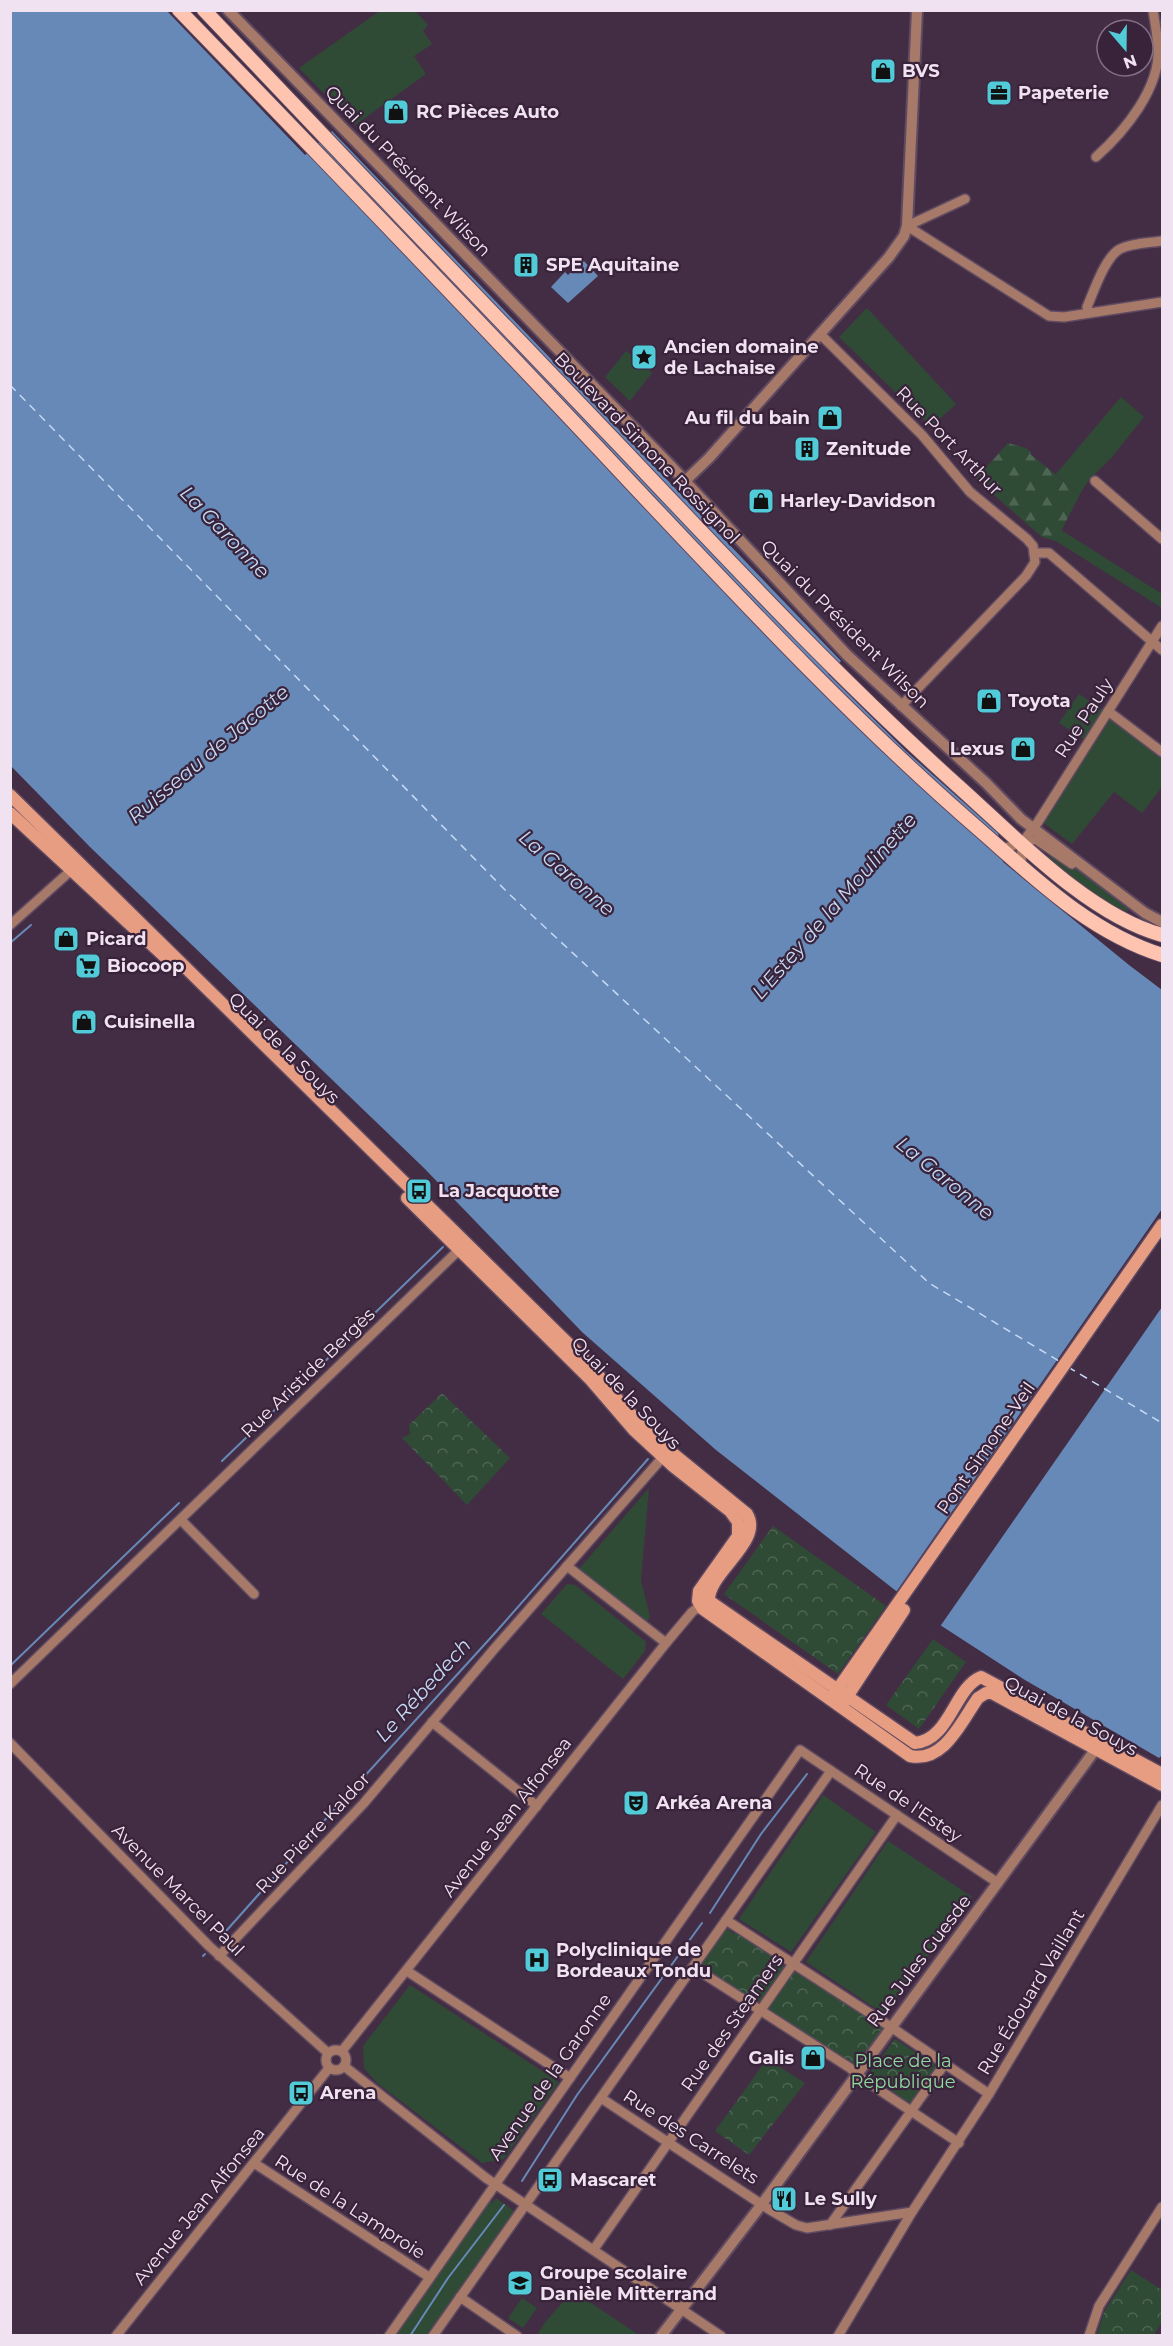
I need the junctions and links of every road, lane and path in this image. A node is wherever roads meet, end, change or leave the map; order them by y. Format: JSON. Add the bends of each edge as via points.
{"nodes":[{"id":1,"x":180,"y":10,"type":"edge"},
{"id":2,"x":204,"y":10,"type":"edge"},
{"id":3,"x":228,"y":10,"type":"edge"},
{"id":4,"x":917,"y":10,"type":"edge"},
{"id":5,"x":1148,"y":10,"type":"edge"},
{"id":6,"x":1153,"y":10,"type":"edge"},
{"id":7,"x":1159,"y":34,"type":"edge"},
{"id":8,"x":1096,"y":157,"type":"dead end"},
{"id":9,"x":965,"y":199,"type":"dead end"},
{"id":10,"x":907,"y":226,"type":"junction"},
{"id":11,"x":1162,"y":240,"type":"edge"},
{"id":12,"x":1162,"y":302,"type":"edge"},
{"id":13,"x":1088,"y":313,"type":"junction"},
{"id":14,"x":820,"y":334,"type":"junction"},
{"id":15,"x":685,"y":481,"type":"junction"},
{"id":16,"x":1095,"y":481,"type":"dead end"},
{"id":17,"x":1162,"y":539,"type":"edge"},
{"id":18,"x":1035,"y":553,"type":"junction"},
{"id":19,"x":1162,"y":626,"type":"edge"},
{"id":20,"x":1152,"y":642,"type":"junction"},
{"id":21,"x":1162,"y":650,"type":"edge"},
{"id":22,"x":901,"y":706,"type":"junction"},
{"id":23,"x":1108,"y":711,"type":"junction"},
{"id":24,"x":1162,"y":752,"type":"edge"},
{"id":25,"x":10,"y":795,"type":"edge"},
{"id":26,"x":10,"y":813,"type":"edge"},
{"id":27,"x":1033,"y":828,"type":"junction"},
{"id":28,"x":1022,"y":843,"type":"junction"},
{"id":29,"x":1000,"y":848,"type":"junction"},
{"id":30,"x":76,"y":866,"type":"junction"},
{"id":31,"x":1022,"y":868,"type":"junction"},
{"id":32,"x":1110,"y":886,"type":"junction"},
{"id":33,"x":1051,"y":893,"type":"junction"},
{"id":34,"x":1082,"y":893,"type":"junction"},
{"id":35,"x":1162,"y":924,"type":"edge"},
{"id":36,"x":10,"y":925,"type":"edge"},
{"id":37,"x":1162,"y":935,"type":"edge"},
{"id":38,"x":1162,"y":946,"type":"edge"},
{"id":39,"x":1162,"y":955,"type":"edge"},
{"id":40,"x":1162,"y":1225,"type":"edge"},
{"id":41,"x":1162,"y":1236,"type":"edge"},
{"id":42,"x":462,"y":1247,"type":"junction"},
{"id":43,"x":663,"y":1457,"type":"junction"},
{"id":44,"x":181,"y":1520,"type":"junction"},
{"id":45,"x":567,"y":1566,"type":"junction"},
{"id":46,"x":254,"y":1593,"type":"dead end"},
{"id":47,"x":704,"y":1603,"type":"junction"},
{"id":48,"x":666,"y":1643,"type":"junction"},
{"id":49,"x":858,"y":1671,"type":"junction"},
{"id":50,"x":10,"y":1684,"type":"edge"},
{"id":51,"x":839,"y":1698,"type":"junction"},
{"id":52,"x":432,"y":1722,"type":"junction"},
{"id":53,"x":1092,"y":1737,"type":"junction"},
{"id":54,"x":10,"y":1743,"type":"edge"},
{"id":55,"x":800,"y":1750,"type":"joint"},
{"id":56,"x":1095,"y":1750,"type":"junction"},
{"id":57,"x":1150,"y":1766,"type":"junction"},
{"id":58,"x":831,"y":1771,"type":"junction"},
{"id":59,"x":1162,"y":1774,"type":"edge"},
{"id":60,"x":1162,"y":1785,"type":"edge"},
{"id":61,"x":1162,"y":1805,"type":"edge"},
{"id":62,"x":537,"y":1806,"type":"junction"},
{"id":63,"x":897,"y":1815,"type":"junction"},
{"id":64,"x":998,"y":1883,"type":"junction"},
{"id":65,"x":726,"y":1920,"type":"junction"},
{"id":66,"x":219,"y":1956,"type":"junction"},
{"id":67,"x":793,"y":1964,"type":"junction"},
{"id":68,"x":693,"y":1967,"type":"junction"},
{"id":69,"x":407,"y":1971,"type":"junction"},
{"id":70,"x":761,"y":2010,"type":"junction"},
{"id":71,"x":891,"y":2027,"type":"junction"},
{"id":72,"x":342,"y":2051,"type":"junction"},
{"id":73,"x":328,"y":2053,"type":"junction"},
{"id":74,"x":944,"y":2065,"type":"junction"},
{"id":75,"x":344,"y":2066,"type":"junction"},
{"id":76,"x":329,"y":2068,"type":"junction"},
{"id":77,"x":857,"y":2074,"type":"junction"},
{"id":78,"x":570,"y":2078,"type":"junction"},
{"id":79,"x":989,"y":2094,"type":"junction"},
{"id":80,"x":601,"y":2098,"type":"junction"},
{"id":81,"x":911,"y":2112,"type":"junction"},
{"id":82,"x":669,"y":2142,"type":"junction"},
{"id":83,"x":958,"y":2143,"type":"junction"},
{"id":84,"x":254,"y":2163,"type":"junction"},
{"id":85,"x":495,"y":2183,"type":"junction"},
{"id":86,"x":526,"y":2204,"type":"junction"},
{"id":87,"x":762,"y":2204,"type":"junction"},
{"id":88,"x":1162,"y":2207,"type":"edge"},
{"id":89,"x":912,"y":2212,"type":"junction"},
{"id":90,"x":830,"y":2225,"type":"junction"},
{"id":91,"x":594,"y":2249,"type":"junction"},
{"id":92,"x":429,"y":2277,"type":"junction"},
{"id":93,"x":460,"y":2297,"type":"junction"},
{"id":94,"x":683,"y":2308,"type":"junction"},
{"id":95,"x":116,"y":2336,"type":"edge"},
{"id":96,"x":389,"y":2336,"type":"edge"},
{"id":97,"x":433,"y":2336,"type":"edge"},
{"id":98,"x":518,"y":2336,"type":"edge"},
{"id":99,"x":661,"y":2336,"type":"edge"},
{"id":100,"x":721,"y":2336,"type":"edge"},
{"id":101,"x":838,"y":2336,"type":"edge"},
{"id":102,"x":1089,"y":2336,"type":"edge"}],
"edges":[{"from":1,"to":29,"type":"main road","name":"Boulevard Simone Rossignol","via":[[717,577],[901,759]]},
{"from":2,"to":28,"type":"main road","name":"Boulevard Simone Rossignol","via":[[834,668]]},
{"from":3,"to":15,"type":"street","name":"Quai du Président Wilson"},
{"from":4,"to":10,"type":"street"},
{"from":5,"to":7,"type":"street","via":[[1149,21]]},
{"from":6,"to":7,"type":"street"},
{"from":7,"to":8,"type":"street","via":[[1147,92],[1124,130]]},
{"from":9,"to":10,"type":"street"},
{"from":10,"to":13,"type":"street","via":[[1048,316]]},
{"from":10,"to":14,"type":"street","via":[[889,257]]},
{"from":11,"to":13,"type":"street","via":[[1132,245],[1113,254],[1087,307]]},
{"from":12,"to":13,"type":"street"},
{"from":14,"to":15,"type":"street"},
{"from":14,"to":18,"type":"street","name":"Rue Port Arthur","via":[[922,435],[970,492],[1027,539]]},
{"from":15,"to":22,"type":"street","name":"Quai du Président Wilson","via":[[794,600]]},
{"from":16,"to":17,"type":"street"},
{"from":18,"to":20,"type":"street","via":[[1049,553]]},
{"from":18,"to":22,"type":"street","via":[[1035,562],[1026,576]]},
{"from":19,"to":20,"type":"street","name":"Rue Pauly"},
{"from":20,"to":21,"type":"street"},
{"from":20,"to":23,"type":"street","name":"Rue Pauly"},
{"from":22,"to":27,"type":"street","name":"Quai du Président Wilson"},
{"from":23,"to":24,"type":"street"},
{"from":23,"to":27,"type":"street","name":"Rue Pauly"},
{"from":25,"to":30,"type":"main road"},
{"from":26,"to":30,"type":"main road"},
{"from":27,"to":28,"type":"street","name":"Rue Pauly"},
{"from":27,"to":32,"type":"street","name":"Quai du Président Wilson"},
{"from":28,"to":29,"type":"street","via":[[1014,848]]},
{"from":28,"to":31,"type":"street"},
{"from":28,"to":32,"type":"street","via":[[1031,839],[1042,842]]},
{"from":28,"to":34,"type":"main road","name":"Boulevard Simone Rossignol"},
{"from":29,"to":31,"type":"main road","name":"Boulevard Simone Rossignol"},
{"from":30,"to":36,"type":"street"},
{"from":30,"to":42,"type":"main road","name":"Quai de la Souys"},
{"from":31,"to":33,"type":"main road","name":"Boulevard Simone Rossignol"},
{"from":32,"to":35,"type":"street","name":"Quai du Président Wilson"},
{"from":33,"to":38,"type":"main road"},
{"from":33,"to":39,"type":"main road","via":[[1100,927]]},
{"from":34,"to":35,"type":"main road","via":[[1130,916]]},
{"from":34,"to":37,"type":"main road","via":[[1121,920]]},
{"from":40,"to":49,"type":"main road","name":"Pont Simone-Veil"},
{"from":41,"to":49,"type":"main road","name":"Pont Simone-Veil"},
{"from":42,"to":43,"type":"main road","name":"Quai de la Souys"},
{"from":42,"to":44,"type":"street","name":"Rue Aristide Bergès"},
{"from":42,"to":47,"type":"main road","name":"Quai de la Souys","via":[[589,1364],[650,1435],[747,1514],[749,1534]]},
{"from":43,"to":45,"type":"street","name":"Rue Pierre Kaldor"},
{"from":43,"to":47,"type":"main road","name":"Quai de la Souys","via":[[730,1510],[738,1522],[738,1536],[699,1591],[697,1596]]},
{"from":44,"to":46,"type":"street"},
{"from":44,"to":50,"type":"street","name":"Rue Aristide Bergès"},
{"from":45,"to":48,"type":"street"},
{"from":45,"to":52,"type":"street","name":"Rue Pierre Kaldor"},
{"from":47,"to":48,"type":"street","name":"Avenue Jean Alfonsea"},
{"from":47,"to":51,"type":"main road","name":"Quai de la Souys"},
{"from":48,"to":62,"type":"street","name":"Avenue Jean Alfonsea"},
{"from":49,"to":51,"type":"main road","name":"Pont Simone-Veil"},
{"from":51,"to":53,"type":"main road","name":"Quai de la Souys","via":[[910,1741],[921,1743],[938,1731],[972,1683],[981,1677]]},
{"from":51,"to":56,"type":"main road","name":"Quai de la Souys","via":[[909,1756],[923,1757],[941,1749],[978,1698],[986,1693]]},
{"from":52,"to":62,"type":"street"},
{"from":52,"to":66,"type":"street","name":"Rue Pierre Kaldor","via":[[364,1803]]},
{"from":53,"to":56,"type":"street"},
{"from":53,"to":57,"type":"main road","name":"Quai de la Souys"},
{"from":54,"to":66,"type":"street","name":"Avenue Marcel Paul"},
{"from":55,"to":58,"type":"street","name":"Rue de l'Estey"},
{"from":55,"to":78,"type":"street","name":"Avenue de la Garonne"},
{"from":56,"to":57,"type":"street","via":[[1110,1751]]},
{"from":56,"to":60,"type":"main road","name":"Quai de la Souys"},
{"from":56,"to":64,"type":"street","name":"Rue Jules Guesde"},
{"from":57,"to":59,"type":"main road","name":"Quai de la Souys"},
{"from":58,"to":63,"type":"street","name":"Rue de l'Estey"},
{"from":58,"to":65,"type":"street"},
{"from":61,"to":79,"type":"street","name":"Rue Édouard Vaillant"},
{"from":62,"to":69,"type":"street","name":"Avenue Jean Alfonsea"},
{"from":63,"to":64,"type":"street","name":"Rue de l'Estey"},
{"from":63,"to":67,"type":"street","name":"Rue des Steamers"},
{"from":64,"to":71,"type":"street","name":"Rue Jules Guesde"},
{"from":65,"to":67,"type":"street"},
{"from":65,"to":68,"type":"street"},
{"from":66,"to":73,"type":"street","name":"Avenue Marcel Paul"},
{"from":67,"to":70,"type":"street","name":"Rue des Steamers"},
{"from":67,"to":71,"type":"street"},
{"from":68,"to":70,"type":"street"},
{"from":68,"to":80,"type":"street"},
{"from":69,"to":72,"type":"street","name":"Avenue Jean Alfonsea"},
{"from":69,"to":78,"type":"street"},
{"from":70,"to":77,"type":"street"},
{"from":70,"to":82,"type":"street","name":"Rue des Steamers"},
{"from":71,"to":74,"type":"street"},
{"from":71,"to":77,"type":"street","name":"Rue Jules Guesde"},
{"from":72,"to":73,"type":"street"},
{"from":72,"to":75,"type":"street"},
{"from":73,"to":76,"type":"street","via":[[325,2060]]},
{"from":74,"to":79,"type":"street"},
{"from":74,"to":81,"type":"street"},
{"from":75,"to":76,"type":"street","via":[[337,2070]]},
{"from":75,"to":85,"type":"street"},
{"from":76,"to":84,"type":"street","name":"Avenue Jean Alfonsea"},
{"from":77,"to":81,"type":"street"},
{"from":77,"to":87,"type":"street","name":"Rue Jules Guesde"},
{"from":78,"to":85,"type":"street","name":"Avenue de la Garonne"},
{"from":79,"to":83,"type":"street","name":"Rue Édouard Vaillant"},
{"from":80,"to":82,"type":"street","name":"Rue des Carrelets"},
{"from":80,"to":86,"type":"street"},
{"from":81,"to":83,"type":"street"},
{"from":81,"to":90,"type":"street"},
{"from":82,"to":87,"type":"street","name":"Rue des Carrelets"},
{"from":82,"to":91,"type":"street","name":"Rue des Steamers"},
{"from":83,"to":89,"type":"street","name":"Rue Édouard Vaillant"},
{"from":84,"to":92,"type":"street","name":"Rue de la Lamproie"},
{"from":84,"to":95,"type":"street","name":"Avenue Jean Alfonsea"},
{"from":85,"to":86,"type":"street"},
{"from":85,"to":92,"type":"street","name":"Avenue de la Garonne"},
{"from":86,"to":91,"type":"street"},
{"from":86,"to":93,"type":"street"},
{"from":87,"to":90,"type":"street","via":[[796,2225]]},
{"from":87,"to":94,"type":"street","name":"Rue Jules Guesde"},
{"from":88,"to":102,"type":"street","via":[[1099,2306]]},
{"from":89,"to":90,"type":"street"},
{"from":89,"to":101,"type":"street","name":"Rue Édouard Vaillant"},
{"from":91,"to":94,"type":"street"},
{"from":92,"to":96,"type":"street","name":"Avenue de la Garonne"},
{"from":93,"to":97,"type":"street"},
{"from":93,"to":98,"type":"street"},
{"from":94,"to":99,"type":"street","name":"Rue Jules Guesde"},
{"from":94,"to":100,"type":"street"}]}
